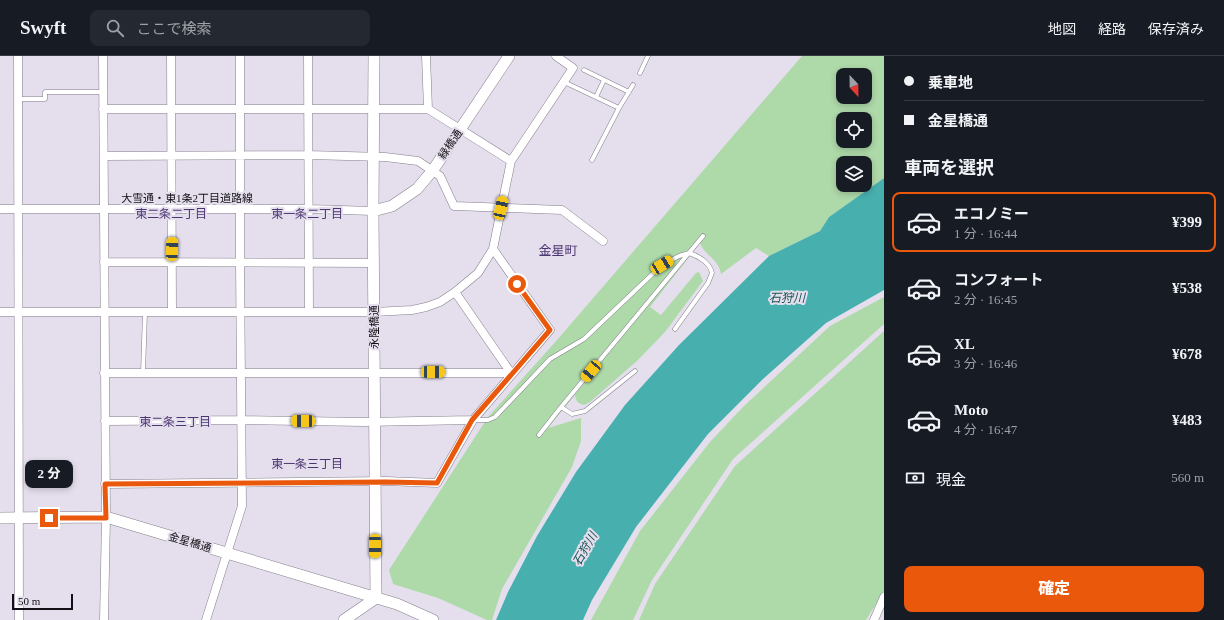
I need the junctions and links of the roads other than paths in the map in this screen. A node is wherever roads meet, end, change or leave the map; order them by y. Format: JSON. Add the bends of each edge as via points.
{"nodes":[{"id":1,"x":18,"y":56,"type":"edge"},
{"id":2,"x":103,"y":56,"type":"edge"},
{"id":3,"x":171,"y":56,"type":"edge"},
{"id":4,"x":240,"y":56,"type":"edge"},
{"id":5,"x":308,"y":56,"type":"edge"},
{"id":6,"x":374,"y":56,"type":"edge"},
{"id":7,"x":426,"y":56,"type":"edge"},
{"id":8,"x":509,"y":56,"type":"edge"},
{"id":9,"x":556,"y":56,"type":"edge"},
{"id":10,"x":648,"y":56,"type":"edge"},
{"id":11,"x":584,"y":70,"type":"dead end"},
{"id":12,"x":640,"y":73,"type":"dead end"},
{"id":13,"x":604,"y":80,"type":"junction"},
{"id":14,"x":564,"y":82,"type":"junction"},
{"id":15,"x":633,"y":85,"type":"dead end"},
{"id":16,"x":103,"y":92,"type":"junction"},
{"id":17,"x":629,"y":92,"type":"junction"},
{"id":18,"x":596,"y":97,"type":"junction"},
{"id":19,"x":18,"y":99,"type":"junction"},
{"id":20,"x":240,"y":108,"type":"junction"},
{"id":21,"x":308,"y":108,"type":"junction"},
{"id":22,"x":375,"y":108,"type":"junction"},
{"id":23,"x":619,"y":108,"type":"junction"},
{"id":24,"x":103,"y":109,"type":"junction"},
{"id":25,"x":428,"y":109,"type":"junction"},
{"id":26,"x":172,"y":110,"type":"junction"},
{"id":27,"x":460,"y":129,"type":"junction"},
{"id":28,"x":172,"y":155,"type":"junction"},
{"id":29,"x":104,"y":156,"type":"junction"},
{"id":30,"x":240,"y":156,"type":"junction"},
{"id":31,"x":308,"y":156,"type":"junction"},
{"id":32,"x":375,"y":157,"type":"junction"},
{"id":33,"x":592,"y":160,"type":"dead end"},
{"id":34,"x":512,"y":161,"type":"junction"},
{"id":35,"x":433,"y":170,"type":"junction"},
{"id":36,"x":173,"y":208,"type":"junction"},
{"id":37,"x":501,"y":208,"type":"junction"},
{"id":38,"x":0,"y":209,"type":"edge"},
{"id":39,"x":18,"y":209,"type":"junction"},
{"id":40,"x":104,"y":209,"type":"junction"},
{"id":41,"x":240,"y":209,"type":"junction"},
{"id":42,"x":308,"y":209,"type":"junction"},
{"id":43,"x":373,"y":211,"type":"junction"},
{"id":44,"x":703,"y":236,"type":"dead end"},
{"id":45,"x":603,"y":241,"type":"dead end"},
{"id":46,"x":493,"y":249,"type":"junction"},
{"id":47,"x":689,"y":253,"type":"junction"},
{"id":48,"x":104,"y":262,"type":"junction"},
{"id":49,"x":240,"y":262,"type":"junction"},
{"id":50,"x":308,"y":262,"type":"junction"},
{"id":51,"x":171,"y":263,"type":"junction"},
{"id":52,"x":374,"y":263,"type":"junction"},
{"id":53,"x":455,"y":292,"type":"junction"},
{"id":54,"x":0,"y":312,"type":"edge"},
{"id":55,"x":19,"y":312,"type":"junction"},
{"id":56,"x":145,"y":312,"type":"junction"},
{"id":57,"x":172,"y":312,"type":"junction"},
{"id":58,"x":240,"y":312,"type":"junction"},
{"id":59,"x":309,"y":312,"type":"junction"},
{"id":60,"x":374,"y":312,"type":"junction"},
{"id":61,"x":104,"y":313,"type":"junction"},
{"id":62,"x":675,"y":329,"type":"dead end"},
{"id":63,"x":636,"y":371,"type":"dead end"},
{"id":64,"x":241,"y":372,"type":"junction"},
{"id":65,"x":104,"y":373,"type":"junction"},
{"id":66,"x":143,"y":373,"type":"junction"},
{"id":67,"x":374,"y":373,"type":"junction"},
{"id":68,"x":511,"y":373,"type":"junction"},
{"id":69,"x":560,"y":407,"type":"junction"},
{"id":70,"x":241,"y":420,"type":"junction"},
{"id":71,"x":472,"y":420,"type":"junction"},
{"id":72,"x":105,"y":421,"type":"junction"},
{"id":73,"x":375,"y":422,"type":"junction"},
{"id":74,"x":539,"y":435,"type":"dead end"},
{"id":75,"x":375,"y":482,"type":"junction"},
{"id":76,"x":242,"y":483,"type":"junction"},
{"id":77,"x":105,"y":484,"type":"junction"},
{"id":78,"x":0,"y":518,"type":"edge"},
{"id":79,"x":19,"y":518,"type":"junction"},
{"id":80,"x":106,"y":518,"type":"junction"},
{"id":81,"x":227,"y":553,"type":"junction"},
{"id":82,"x":884,"y":597,"type":"edge"},
{"id":83,"x":376,"y":598,"type":"junction"},
{"id":84,"x":19,"y":620,"type":"edge"},
{"id":85,"x":104,"y":620,"type":"edge"},
{"id":86,"x":206,"y":620,"type":"edge"},
{"id":87,"x":344,"y":620,"type":"edge"},
{"id":88,"x":433,"y":620,"type":"edge"},
{"id":89,"x":874,"y":620,"type":"edge"}],
"edges":[{"from":1,"to":19,"type":"street"},
{"from":2,"to":16,"type":"street"},
{"from":3,"to":26,"type":"street"},
{"from":4,"to":20,"type":"street"},
{"from":5,"to":21,"type":"street"},
{"from":6,"to":22,"type":"street","name":"永隆橋通"},
{"from":7,"to":25,"type":"street"},
{"from":8,"to":27,"type":"street","name":"緑橋通"},
{"from":9,"to":14,"type":"street","via":[[573,68]]},
{"from":10,"to":12,"type":"lane"},
{"from":11,"to":13,"type":"lane"},
{"from":13,"to":17,"type":"lane"},
{"from":13,"to":18,"type":"lane"},
{"from":14,"to":18,"type":"lane"},
{"from":14,"to":34,"type":"street"},
{"from":15,"to":17,"type":"lane"},
{"from":16,"to":19,"type":"lane","via":[[45,92],[45,99]]},
{"from":16,"to":24,"type":"street"},
{"from":17,"to":23,"type":"lane"},
{"from":18,"to":23,"type":"lane"},
{"from":19,"to":39,"type":"street"},
{"from":20,"to":21,"type":"street"},
{"from":20,"to":26,"type":"street"},
{"from":20,"to":30,"type":"street"},
{"from":21,"to":22,"type":"street"},
{"from":21,"to":31,"type":"street"},
{"from":22,"to":25,"type":"street"},
{"from":22,"to":32,"type":"street","name":"永隆橋通"},
{"from":23,"to":33,"type":"lane"},
{"from":24,"to":26,"type":"street"},
{"from":24,"to":29,"type":"street"},
{"from":25,"to":27,"type":"street"},
{"from":26,"to":28,"type":"street"},
{"from":27,"to":34,"type":"street"},
{"from":27,"to":35,"type":"street","name":"緑橋通"},
{"from":28,"to":29,"type":"street"},
{"from":28,"to":30,"type":"street"},
{"from":28,"to":36,"type":"street"},
{"from":29,"to":40,"type":"street"},
{"from":30,"to":31,"type":"street"},
{"from":30,"to":41,"type":"street"},
{"from":31,"to":32,"type":"street"},
{"from":31,"to":42,"type":"street"},
{"from":32,"to":35,"type":"street","via":[[418,161]]},
{"from":32,"to":43,"type":"street","name":"永隆橋通"},
{"from":34,"to":37,"type":"street"},
{"from":35,"to":37,"type":"street","via":[[440,176],[454,206]]},
{"from":35,"to":43,"type":"street","name":"緑橋通","via":[[417,189],[404,199],[392,206]]},
{"from":36,"to":40,"type":"street","name":"大雪通・東1条2丁目道路線"},
{"from":36,"to":41,"type":"street","name":"大雪通・東1条2丁目道路線"},
{"from":36,"to":51,"type":"street"},
{"from":37,"to":45,"type":"street","via":[[562,210]]},
{"from":37,"to":46,"type":"street"},
{"from":38,"to":39,"type":"street","name":"大雪通・東1条2丁目道路線"},
{"from":39,"to":40,"type":"street","name":"大雪通・東1条2丁目道路線"},
{"from":39,"to":55,"type":"street"},
{"from":40,"to":48,"type":"street"},
{"from":41,"to":42,"type":"street","name":"大雪通・東1条2丁目道路線"},
{"from":41,"to":49,"type":"street"},
{"from":42,"to":43,"type":"street","name":"大雪通・東1条2丁目道路線"},
{"from":42,"to":50,"type":"street"},
{"from":43,"to":52,"type":"street","name":"永隆橋通"},
{"from":44,"to":47,"type":"lane"},
{"from":46,"to":53,"type":"street","via":[[478,273]]},
{"from":46,"to":68,"type":"street","via":[[550,330]]},
{"from":47,"to":62,"type":"lane","via":[[705,262],[712,273],[708,283]]},
{"from":47,"to":69,"type":"lane"},
{"from":47,"to":71,"type":"lane","via":[[662,265],[584,339],[550,359],[495,417],[488,420]]},
{"from":48,"to":51,"type":"street"},
{"from":48,"to":61,"type":"street"},
{"from":49,"to":50,"type":"street"},
{"from":49,"to":51,"type":"street"},
{"from":49,"to":58,"type":"street"},
{"from":50,"to":52,"type":"street"},
{"from":50,"to":59,"type":"street"},
{"from":51,"to":57,"type":"street"},
{"from":52,"to":60,"type":"street","name":"永隆橋通"},
{"from":53,"to":60,"type":"street","via":[[426,307]]},
{"from":53,"to":68,"type":"street"},
{"from":54,"to":55,"type":"street"},
{"from":55,"to":61,"type":"street"},
{"from":55,"to":79,"type":"street"},
{"from":56,"to":57,"type":"street"},
{"from":56,"to":61,"type":"street"},
{"from":56,"to":66,"type":"lane"},
{"from":57,"to":58,"type":"street"},
{"from":58,"to":59,"type":"street"},
{"from":58,"to":64,"type":"street"},
{"from":59,"to":60,"type":"street"},
{"from":60,"to":67,"type":"street","name":"永隆橋通"},
{"from":61,"to":65,"type":"street"},
{"from":63,"to":69,"type":"lane","via":[[585,412],[572,414]]},
{"from":64,"to":66,"type":"street"},
{"from":64,"to":67,"type":"street"},
{"from":64,"to":70,"type":"street"},
{"from":65,"to":66,"type":"street"},
{"from":65,"to":72,"type":"street"},
{"from":67,"to":68,"type":"street"},
{"from":67,"to":73,"type":"street","name":"永隆橋通"},
{"from":68,"to":71,"type":"street"},
{"from":69,"to":74,"type":"lane"},
{"from":70,"to":72,"type":"street"},
{"from":70,"to":73,"type":"street"},
{"from":70,"to":76,"type":"street"},
{"from":71,"to":73,"type":"street"},
{"from":71,"to":75,"type":"street","via":[[437,483]]},
{"from":72,"to":77,"type":"street"},
{"from":73,"to":75,"type":"street","name":"永隆橋通"},
{"from":75,"to":76,"type":"street"},
{"from":75,"to":83,"type":"street","name":"永隆橋通"},
{"from":76,"to":77,"type":"street"},
{"from":76,"to":81,"type":"street","via":[[242,506]]},
{"from":77,"to":80,"type":"street"},
{"from":78,"to":79,"type":"street","name":"金星橋通"},
{"from":79,"to":80,"type":"street","name":"金星橋通"},
{"from":79,"to":84,"type":"street"},
{"from":80,"to":81,"type":"street","name":"金星橋通"},
{"from":80,"to":85,"type":"street"},
{"from":81,"to":83,"type":"street","name":"金星橋通"},
{"from":81,"to":86,"type":"street"},
{"from":82,"to":89,"type":"street"},
{"from":83,"to":87,"type":"street"},
{"from":83,"to":88,"type":"street","name":"金星橋通"}]}
